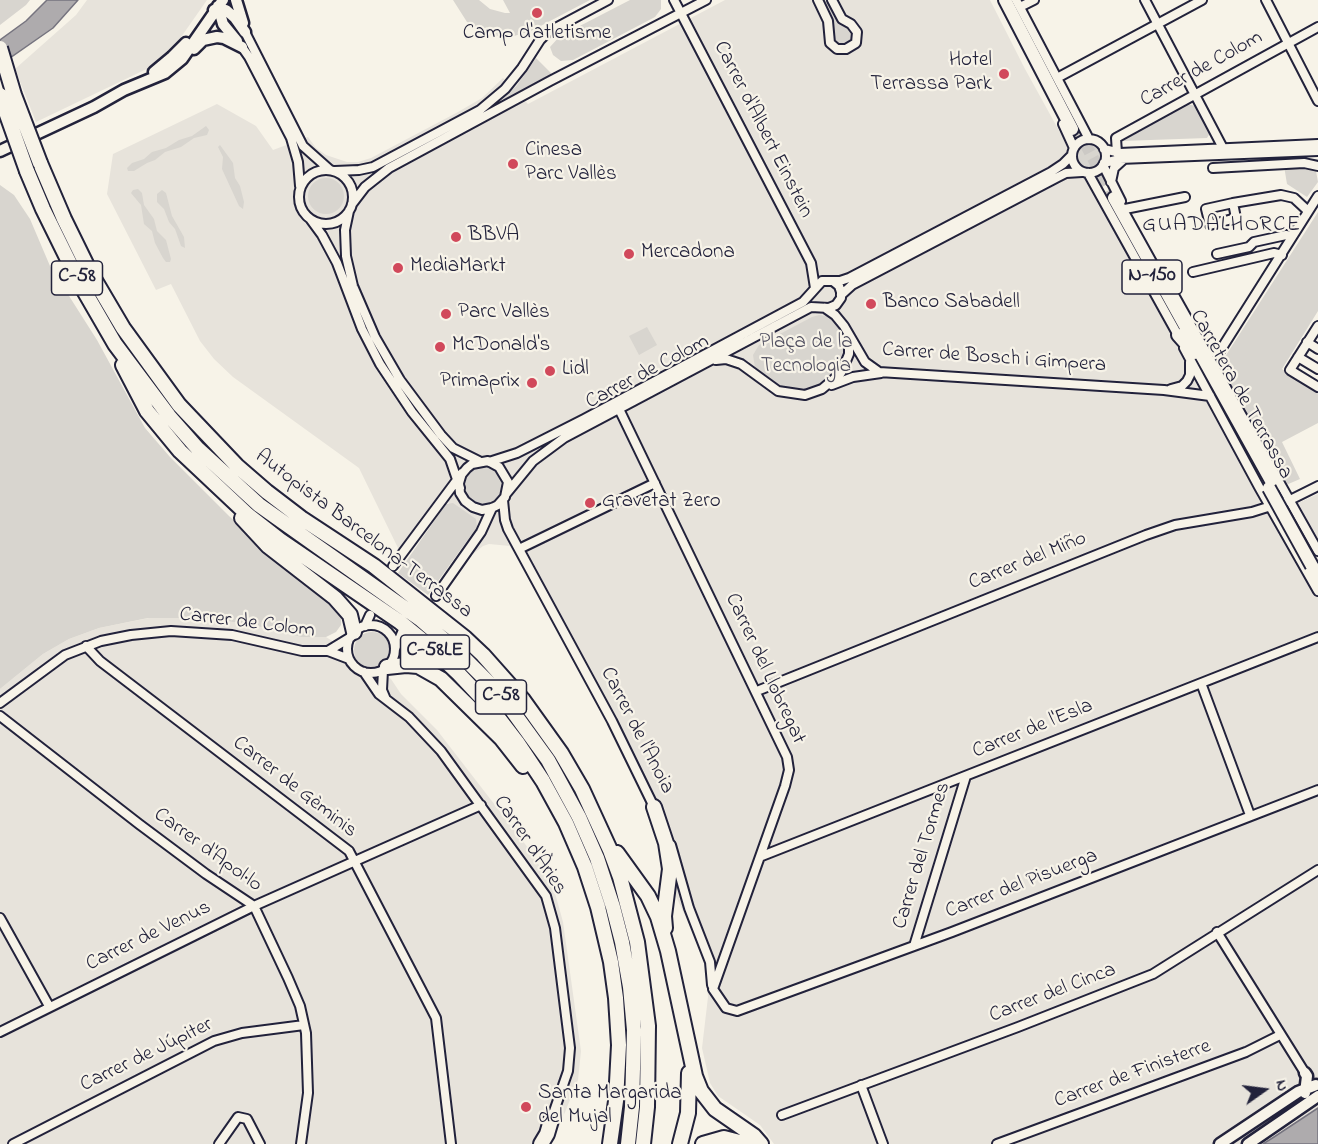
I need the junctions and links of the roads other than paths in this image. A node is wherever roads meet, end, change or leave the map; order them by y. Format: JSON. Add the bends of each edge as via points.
{"nodes":[{"id":1,"x":237,"y":0,"type":"edge"},
{"id":2,"x":608,"y":0,"type":"edge"},
{"id":3,"x":674,"y":0,"type":"edge"},
{"id":4,"x":706,"y":0,"type":"edge"},
{"id":5,"x":818,"y":0,"type":"edge"},
{"id":6,"x":832,"y":0,"type":"edge"},
{"id":7,"x":999,"y":0,"type":"edge"},
{"id":8,"x":1005,"y":0,"type":"edge"},
{"id":9,"x":1034,"y":0,"type":"edge"},
{"id":10,"x":1145,"y":0,"type":"edge"},
{"id":11,"x":1202,"y":0,"type":"edge"},
{"id":12,"x":1266,"y":0,"type":"edge"},
{"id":13,"x":219,"y":2,"type":"edge"},
{"id":14,"x":1016,"y":2,"type":"edge"},
{"id":15,"x":681,"y":13,"type":"junction"},
{"id":16,"x":1157,"y":24,"type":"junction"},
{"id":17,"x":1318,"y":27,"type":"edge"},
{"id":18,"x":245,"y":32,"type":"junction"},
{"id":19,"x":1289,"y":43,"type":"junction"},
{"id":20,"x":242,"y":47,"type":"junction"},
{"id":21,"x":0,"y":48,"type":"edge"},
{"id":22,"x":182,"y":58,"type":"junction"},
{"id":23,"x":1057,"y":78,"type":"junction"},
{"id":24,"x":144,"y":80,"type":"junction"},
{"id":25,"x":0,"y":95,"type":"edge"},
{"id":26,"x":1195,"y":95,"type":"junction"},
{"id":27,"x":1318,"y":99,"type":"edge"},
{"id":28,"x":1089,"y":139,"type":"junction"},
{"id":29,"x":1318,"y":144,"type":"edge"},
{"id":30,"x":1104,"y":148,"type":"junction"},
{"id":31,"x":1,"y":149,"type":"edge"},
{"id":32,"x":1318,"y":151,"type":"edge"},
{"id":33,"x":1073,"y":152,"type":"junction"},
{"id":34,"x":1224,"y":152,"type":"junction"},
{"id":35,"x":1117,"y":153,"type":"junction"},
{"id":36,"x":1124,"y":159,"type":"junction"},
{"id":37,"x":1104,"y":164,"type":"junction"},
{"id":38,"x":1318,"y":166,"type":"edge"},
{"id":39,"x":1213,"y":168,"type":"dead end"},
{"id":40,"x":332,"y":171,"type":"junction"},
{"id":41,"x":1085,"y":172,"type":"junction"},
{"id":42,"x":1111,"y":182,"type":"junction"},
{"id":43,"x":300,"y":188,"type":"junction"},
{"id":44,"x":1318,"y":196,"type":"edge"},
{"id":45,"x":1185,"y":197,"type":"dead end"},
{"id":46,"x":1112,"y":200,"type":"tunnel mouth"},
{"id":47,"x":1233,"y":203,"type":"dead end"},
{"id":48,"x":351,"y":207,"type":"junction"},
{"id":49,"x":1125,"y":209,"type":"junction"},
{"id":50,"x":1308,"y":211,"type":"junction"},
{"id":51,"x":311,"y":220,"type":"junction"},
{"id":52,"x":1292,"y":236,"type":"junction"},
{"id":53,"x":1217,"y":254,"type":"dead end"},
{"id":54,"x":1282,"y":255,"type":"junction"},
{"id":55,"x":811,"y":263,"type":"junction"},
{"id":56,"x":1193,"y":272,"type":"dead end"},
{"id":57,"x":831,"y":281,"type":"junction"},
{"id":58,"x":814,"y":290,"type":"junction"},
{"id":59,"x":841,"y":298,"type":"junction"},
{"id":60,"x":824,"y":307,"type":"junction"},
{"id":61,"x":1189,"y":321,"type":"junction"},
{"id":62,"x":844,"y":326,"type":"junction"},
{"id":63,"x":1317,"y":329,"type":"edge"},
{"id":64,"x":1178,"y":335,"type":"joint"},
{"id":65,"x":849,"y":336,"type":"junction"},
{"id":66,"x":1307,"y":342,"type":"junction"},
{"id":67,"x":115,"y":344,"type":"junction"},
{"id":68,"x":1318,"y":349,"type":"edge"},
{"id":69,"x":1193,"y":351,"type":"junction"},
{"id":70,"x":1208,"y":353,"type":"junction"},
{"id":71,"x":1298,"y":357,"type":"junction"},
{"id":72,"x":712,"y":360,"type":"junction"},
{"id":73,"x":1318,"y":369,"type":"edge"},
{"id":74,"x":885,"y":373,"type":"junction"},
{"id":75,"x":1318,"y":387,"type":"edge"},
{"id":76,"x":822,"y":389,"type":"junction"},
{"id":77,"x":1164,"y":390,"type":"junction"},
{"id":78,"x":1210,"y":396,"type":"junction"},
{"id":79,"x":619,"y":409,"type":"junction"},
{"id":80,"x":180,"y":451,"type":"junction"},
{"id":81,"x":479,"y":462,"type":"junction"},
{"id":82,"x":489,"y":462,"type":"junction"},
{"id":83,"x":458,"y":482,"type":"junction"},
{"id":84,"x":655,"y":483,"type":"junction"},
{"id":85,"x":1318,"y":486,"type":"edge"},
{"id":86,"x":505,"y":497,"type":"junction"},
{"id":87,"x":1290,"y":500,"type":"junction"},
{"id":88,"x":1270,"y":507,"type":"junction"},
{"id":89,"x":492,"y":508,"type":"junction"},
{"id":90,"x":519,"y":549,"type":"junction"},
{"id":91,"x":1317,"y":564,"type":"edge"},
{"id":92,"x":393,"y":566,"type":"dead end"},
{"id":93,"x":1318,"y":591,"type":"edge"},
{"id":94,"x":436,"y":596,"type":"dead end"},
{"id":95,"x":370,"y":615,"type":"dead end"},
{"id":96,"x":403,"y":630,"type":"dead end"},
{"id":97,"x":357,"y":632,"type":"junction"},
{"id":98,"x":1318,"y":637,"type":"edge"},
{"id":99,"x":86,"y":645,"type":"junction"},
{"id":100,"x":395,"y":649,"type":"junction"},
{"id":101,"x":328,"y":651,"type":"junction"},
{"id":102,"x":349,"y":658,"type":"junction"},
{"id":103,"x":385,"y":668,"type":"junction"},
{"id":104,"x":364,"y":672,"type":"junction"},
{"id":105,"x":1201,"y":683,"type":"junction"},
{"id":106,"x":757,"y":691,"type":"junction"},
{"id":107,"x":386,"y":697,"type":"junction"},
{"id":108,"x":0,"y":703,"type":"edge"},
{"id":109,"x":0,"y":716,"type":"edge"},
{"id":110,"x":966,"y":776,"type":"junction"},
{"id":111,"x":1318,"y":790,"type":"edge"},
{"id":112,"x":481,"y":805,"type":"junction"},
{"id":113,"x":654,"y":807,"type":"junction"},
{"id":114,"x":1250,"y":815,"type":"junction"},
{"id":115,"x":600,"y":826,"type":"junction"},
{"id":116,"x":762,"y":856,"type":"junction"},
{"id":117,"x":354,"y":861,"type":"junction"},
{"id":118,"x":1318,"y":870,"type":"edge"},
{"id":119,"x":254,"y":906,"type":"junction"},
{"id":120,"x":0,"y":918,"type":"edge"},
{"id":121,"x":603,"y":926,"type":"junction"},
{"id":122,"x":1217,"y":932,"type":"junction"},
{"id":123,"x":914,"y":946,"type":"junction"},
{"id":124,"x":668,"y":951,"type":"junction"},
{"id":125,"x":713,"y":989,"type":"junction"},
{"id":126,"x":49,"y":1006,"type":"junction"},
{"id":127,"x":304,"y":1026,"type":"junction"},
{"id":128,"x":684,"y":1029,"type":"junction"},
{"id":129,"x":0,"y":1032,"type":"edge"},
{"id":130,"x":1280,"y":1035,"type":"junction"},
{"id":131,"x":1312,"y":1084,"type":"edge"},
{"id":132,"x":861,"y":1085,"type":"junction"},
{"id":133,"x":782,"y":1115,"type":"dead end"},
{"id":134,"x":552,"y":1117,"type":"joint"},
{"id":135,"x":13,"y":1144,"type":"edge"},
{"id":136,"x":219,"y":1144,"type":"edge"},
{"id":137,"x":260,"y":1144,"type":"edge"},
{"id":138,"x":301,"y":1144,"type":"edge"},
{"id":139,"x":451,"y":1144,"type":"edge"},
{"id":140,"x":541,"y":1144,"type":"edge"},
{"id":141,"x":610,"y":1144,"type":"edge"},
{"id":142,"x":628,"y":1144,"type":"edge"},
{"id":143,"x":643,"y":1144,"type":"edge"},
{"id":144,"x":680,"y":1144,"type":"edge"},
{"id":145,"x":703,"y":1144,"type":"edge"},
{"id":146,"x":747,"y":1144,"type":"edge"},
{"id":147,"x":761,"y":1144,"type":"edge"},
{"id":148,"x":883,"y":1144,"type":"edge"},
{"id":149,"x":997,"y":1144,"type":"edge"},
{"id":150,"x":1220,"y":1144,"type":"edge"},
{"id":151,"x":1233,"y":1144,"type":"edge"},
{"id":152,"x":1248,"y":1144,"type":"edge"}],
"edges":[{"from":1,"to":18,"type":"main road"},
{"from":2,"to":40,"type":"street","via":[[548,32],[505,89],[480,110],[373,167]]},
{"from":3,"to":15,"type":"street","name":"Carrer d'Albert Einstein"},
{"from":4,"to":15,"type":"street"},
{"from":5,"to":6,"type":"street","via":[[828,21],[830,43],[837,49],[846,49],[856,43],[857,32],[842,19]]},
{"from":7,"to":33,"type":"street"},
{"from":8,"to":14,"type":"main road","via":[[1074,127]]},
{"from":9,"to":14,"type":"street"},
{"from":10,"to":16,"type":"street"},
{"from":11,"to":16,"type":"street"},
{"from":12,"to":19,"type":"street"},
{"from":13,"to":18,"type":"main road"},
{"from":13,"to":20,"type":"main road","via":[[223,24]]},
{"from":13,"to":22,"type":"main road"},
{"from":13,"to":24,"type":"main road","via":[[177,53]]},
{"from":14,"to":23,"type":"street"},
{"from":15,"to":48,"type":"street","via":[[389,168],[365,187]]},
{"from":15,"to":55,"type":"street","name":"Carrer d'Albert Einstein"},
{"from":16,"to":23,"type":"street"},
{"from":16,"to":26,"type":"street"},
{"from":17,"to":19,"type":"street","name":"Carrer de Colom"},
{"from":18,"to":40,"type":"street","via":[[303,146]]},
{"from":19,"to":26,"type":"street","name":"Carrer de Colom"},
{"from":19,"to":27,"type":"street"},
{"from":20,"to":22,"type":"main road","via":[[224,38],[211,37]]},
{"from":20,"to":43,"type":"street","via":[[291,138]]},
{"from":21,"to":115,"type":"highway","name":"Autopista Barcelona-Terrassa","number":"C-58","bridge":true,"via":[[14,95],[64,219],[123,328],[179,405],[267,492],[374,566],[483,655],[543,726]]},
{"from":22,"to":24,"type":"main road","via":[[158,77]]},
{"from":23,"to":28,"type":"street"},
{"from":24,"to":31,"type":"main road"},
{"from":25,"to":67,"type":"highway","name":"Autopista Barcelona-Terrassa","number":"C-58","bridge":true,"via":[[43,209]]},
{"from":26,"to":34,"type":"street"},
{"from":26,"to":35,"type":"street","name":"Carrer de Colom","via":[[1116,138]]},
{"from":28,"to":30,"type":"street"},
{"from":28,"to":33,"type":"street","via":[[1079,142]]},
{"from":29,"to":34,"type":"street"},
{"from":30,"to":35,"type":"street"},
{"from":30,"to":37,"type":"street"},
{"from":32,"to":34,"type":"street"},
{"from":33,"to":41,"type":"street","via":[[1076,167]]},
{"from":33,"to":57,"type":"street","via":[[1063,164],[1019,189],[849,278]]},
{"from":34,"to":35,"type":"street"},
{"from":34,"to":36,"type":"street"},
{"from":36,"to":37,"type":"street"},
{"from":36,"to":42,"type":"street","via":[[1114,168]]},
{"from":37,"to":41,"type":"street","via":[[1098,170]]},
{"from":37,"to":42,"type":"street"},
{"from":38,"to":39,"type":"street","via":[[1304,163]]},
{"from":40,"to":43,"type":"street","via":[[312,174]]},
{"from":40,"to":48,"type":"street","via":[[351,188]]},
{"from":41,"to":59,"type":"street","via":[[1058,177],[852,285]]},
{"from":41,"to":64,"type":"street"},
{"from":42,"to":49,"type":"street"},
{"from":43,"to":51,"type":"street","via":[[299,203]]},
{"from":44,"to":50,"type":"street"},
{"from":45,"to":49,"type":"street"},
{"from":46,"to":69,"type":"main road","name":"Carretera de Terrassa","number":"N-150"},
{"from":47,"to":50,"type":"street","via":[[1285,195]]},
{"from":48,"to":51,"type":"street","via":[[344,217],[328,224]]},
{"from":48,"to":81,"type":"street","via":[[345,230],[348,269],[383,352],[441,435],[453,448]]},
{"from":49,"to":61,"type":"street"},
{"from":50,"to":52,"type":"street"},
{"from":51,"to":83,"type":"street","via":[[334,257],[380,364],[451,462]]},
{"from":52,"to":53,"type":"street","via":[[1254,242],[1249,247]]},
{"from":52,"to":54,"type":"street"},
{"from":54,"to":56,"type":"street","via":[[1274,253]]},
{"from":54,"to":70,"type":"street","via":[[1220,351]]},
{"from":55,"to":57,"type":"street","name":"Carrer d'Albert Einstein"},
{"from":55,"to":58,"type":"street","name":"Carrer d'Albert Einstein"},
{"from":57,"to":58,"type":"street","via":[[822,281]]},
{"from":57,"to":59,"type":"street","via":[[840,289]]},
{"from":58,"to":60,"type":"street","via":[[816,302]]},
{"from":58,"to":82,"type":"street","name":"Carrer de Colom","via":[[803,302],[574,424],[517,453]]},
{"from":59,"to":60,"type":"street","via":[[832,307]]},
{"from":59,"to":62,"type":"street","name":"Carrer de Bosch i Gimpera"},
{"from":60,"to":62,"type":"street","name":"Carrer de Bosch i Gimpera"},
{"from":60,"to":72,"type":"street","name":"Carrer de Colom","via":[[811,308]]},
{"from":61,"to":69,"type":"main road"},
{"from":61,"to":70,"type":"street"},
{"from":62,"to":65,"type":"street","name":"Carrer de Bosch i Gimpera"},
{"from":63,"to":66,"type":"street"},
{"from":64,"to":69,"type":"main road"},
{"from":65,"to":74,"type":"street","name":"Carrer de Bosch i Gimpera","via":[[865,363]]},
{"from":65,"to":76,"type":"street","via":[[845,366]]},
{"from":66,"to":68,"type":"street"},
{"from":66,"to":71,"type":"street"},
{"from":67,"to":80,"type":"highway","number":"C-58LE","via":[[147,411]]},
{"from":67,"to":142,"type":"highway","name":"Autopista Barcelona-Terrassa","number":"C-58","via":[[169,416],[230,479],[294,532],[420,619],[456,650],[511,709],[548,760],[597,858],[622,942],[633,1029]]},
{"from":69,"to":77,"type":"street","via":[[1187,381]]},
{"from":69,"to":78,"type":"street"},
{"from":69,"to":91,"type":"main road","name":"Carretera de Terrassa","number":"N-150"},
{"from":70,"to":87,"type":"street"},
{"from":71,"to":73,"type":"street"},
{"from":71,"to":75,"type":"street","via":[[1290,370]]},
{"from":72,"to":76,"type":"street","via":[[741,364],[774,390],[787,394]]},
{"from":72,"to":79,"type":"street","name":"Carrer de Colom"},
{"from":74,"to":76,"type":"street","via":[[853,377]]},
{"from":74,"to":77,"type":"street","name":"Carrer de Bosch i Gimpera"},
{"from":77,"to":78,"type":"street","name":"Carrer de Bosch i Gimpera"},
{"from":78,"to":88,"type":"street"},
{"from":79,"to":84,"type":"street","name":"Carrer del Llobregat"},
{"from":79,"to":86,"type":"street","name":"Carrer de Colom","via":[[547,449]]},
{"from":80,"to":97,"type":"highway","via":[[190,467],[268,546],[344,607]]},
{"from":80,"to":121,"type":"highway","number":"C-58LE","via":[[280,540],[415,634],[489,707],[555,801],[585,867]]},
{"from":81,"to":82,"type":"street"},
{"from":81,"to":83,"type":"street","via":[[467,468]]},
{"from":82,"to":86,"type":"street","via":[[503,471],[508,482]]},
{"from":83,"to":89,"type":"street","via":[[462,497],[473,507]]},
{"from":83,"to":92,"type":"street"},
{"from":84,"to":90,"type":"street"},
{"from":84,"to":106,"type":"street","name":"Carrer del Llobregat"},
{"from":85,"to":87,"type":"street","name":"Carrer del Miño"},
{"from":86,"to":89,"type":"street"},
{"from":86,"to":90,"type":"street","name":"Carrer de l'Anoia","via":[[506,524]]},
{"from":87,"to":88,"type":"street","name":"Carrer del Miño"},
{"from":87,"to":91,"type":"street"},
{"from":88,"to":93,"type":"street"},
{"from":88,"to":106,"type":"street","name":"Carrer del Miño","via":[[1175,525],[1146,535]]},
{"from":89,"to":94,"type":"street","via":[[481,532]]},
{"from":90,"to":113,"type":"street","name":"Carrer de l'Anoia"},
{"from":95,"to":97,"type":"street"},
{"from":96,"to":100,"type":"street"},
{"from":97,"to":100,"type":"street","via":[[372,626],[385,630]]},
{"from":97,"to":101,"type":"street","name":"Carrer de Colom"},
{"from":97,"to":102,"type":"street","via":[[348,644]]},
{"from":98,"to":105,"type":"street","name":"Carrer de l'Esla"},
{"from":99,"to":101,"type":"street","name":"Carrer de Colom","via":[[131,635],[181,632],[231,635],[302,651]]},
{"from":99,"to":108,"type":"street","name":"Carrer de Colom","via":[[52,663]]},
{"from":99,"to":117,"type":"street","name":"Carrer de Gèminis","via":[[100,661],[349,851]]},
{"from":100,"to":103,"type":"street"},
{"from":101,"to":102,"type":"street","name":"Carrer de Colom"},
{"from":102,"to":104,"type":"street"},
{"from":103,"to":104,"type":"street"},
{"from":103,"to":107,"type":"street","via":[[382,690]]},
{"from":103,"to":121,"type":"highway","via":[[418,666],[441,679],[501,738],[564,828]]},
{"from":104,"to":107,"type":"street","name":"Carrer d'Àries","via":[[379,694]]},
{"from":105,"to":110,"type":"street","name":"Carrer de l'Esla"},
{"from":105,"to":114,"type":"street"},
{"from":106,"to":116,"type":"street","name":"Carrer del Llobregat","via":[[787,757],[789,770]]},
{"from":107,"to":112,"type":"street","name":"Carrer d'Àries","via":[[433,741]]},
{"from":109,"to":119,"type":"street","name":"Carrer d'Apol·lo","via":[[139,824]]},
{"from":110,"to":116,"type":"street","name":"Carrer de l'Esla"},
{"from":110,"to":123,"type":"street","name":"Carrer del Tormes"},
{"from":111,"to":114,"type":"street","name":"Carrer del Pisuerga"},
{"from":112,"to":117,"type":"street","name":"Carrer de Venus"},
{"from":112,"to":134,"type":"street","name":"Carrer d'Àries","via":[[546,896],[555,928],[570,1048],[568,1071]]},
{"from":113,"to":124,"type":"highway","via":[[670,869],[664,916]]},
{"from":113,"to":125,"type":"street","name":"Carrer de l'Anoia","via":[[670,841],[710,962]]},
{"from":114,"to":123,"type":"street","name":"Carrer del Pisuerga"},
{"from":115,"to":124,"type":"highway","via":[[653,905]]},
{"from":115,"to":143,"type":"highway","name":"Autopista Barcelona-Terrassa","number":"C-58","via":[[627,902],[644,984],[649,1066]]},
{"from":116,"to":125,"type":"street","name":"Carrer del Llobregat"},
{"from":117,"to":119,"type":"street","name":"Carrer de Venus"},
{"from":117,"to":139,"type":"street","name":"Carrer de Gèminis","via":[[436,1018]]},
{"from":118,"to":122,"type":"street","name":"Carrer del Cinca"},
{"from":119,"to":126,"type":"street","name":"Carrer de Venus"},
{"from":119,"to":127,"type":"street","name":"Carrer d'Apol·lo","via":[[300,1006]]},
{"from":120,"to":126,"type":"street"},
{"from":121,"to":141,"type":"highway","number":"C-58LE","via":[[614,978],[619,1045]]},
{"from":122,"to":130,"type":"street"},
{"from":122,"to":132,"type":"street","name":"Carrer del Cinca","via":[[1153,974]]},
{"from":123,"to":125,"type":"street","name":"Carrer del Pisuerga","via":[[737,1011],[726,1008]]},
{"from":124,"to":128,"type":"highway"},
{"from":126,"to":129,"type":"street","name":"Carrer de Venus"},
{"from":127,"to":135,"type":"street","name":"Carrer de Júpiter","via":[[242,1033],[214,1041]]},
{"from":127,"to":138,"type":"street","name":"Carrer d'Apol·lo","via":[[308,1094]]},
{"from":128,"to":144,"type":"highway","via":[[690,1076]]},
{"from":128,"to":147,"type":"highway","via":[[695,1076],[706,1099]]},
{"from":130,"to":131,"type":"street"},
{"from":130,"to":149,"type":"street","name":"Carrer de Finisterre","via":[[1246,1052]]},
{"from":131,"to":150,"type":"main road"},
{"from":131,"to":151,"type":"main road","via":[[1278,1116]]},
{"from":131,"to":152,"type":"main road"},
{"from":132,"to":133,"type":"street","name":"Carrer del Cinca"},
{"from":132,"to":148,"type":"street"},
{"from":134,"to":140,"type":"highway"},
{"from":136,"to":137,"type":"street","via":[[238,1117],[248,1119]]},
{"from":145,"to":146,"type":"highway","via":[[724,1138]]}]}
